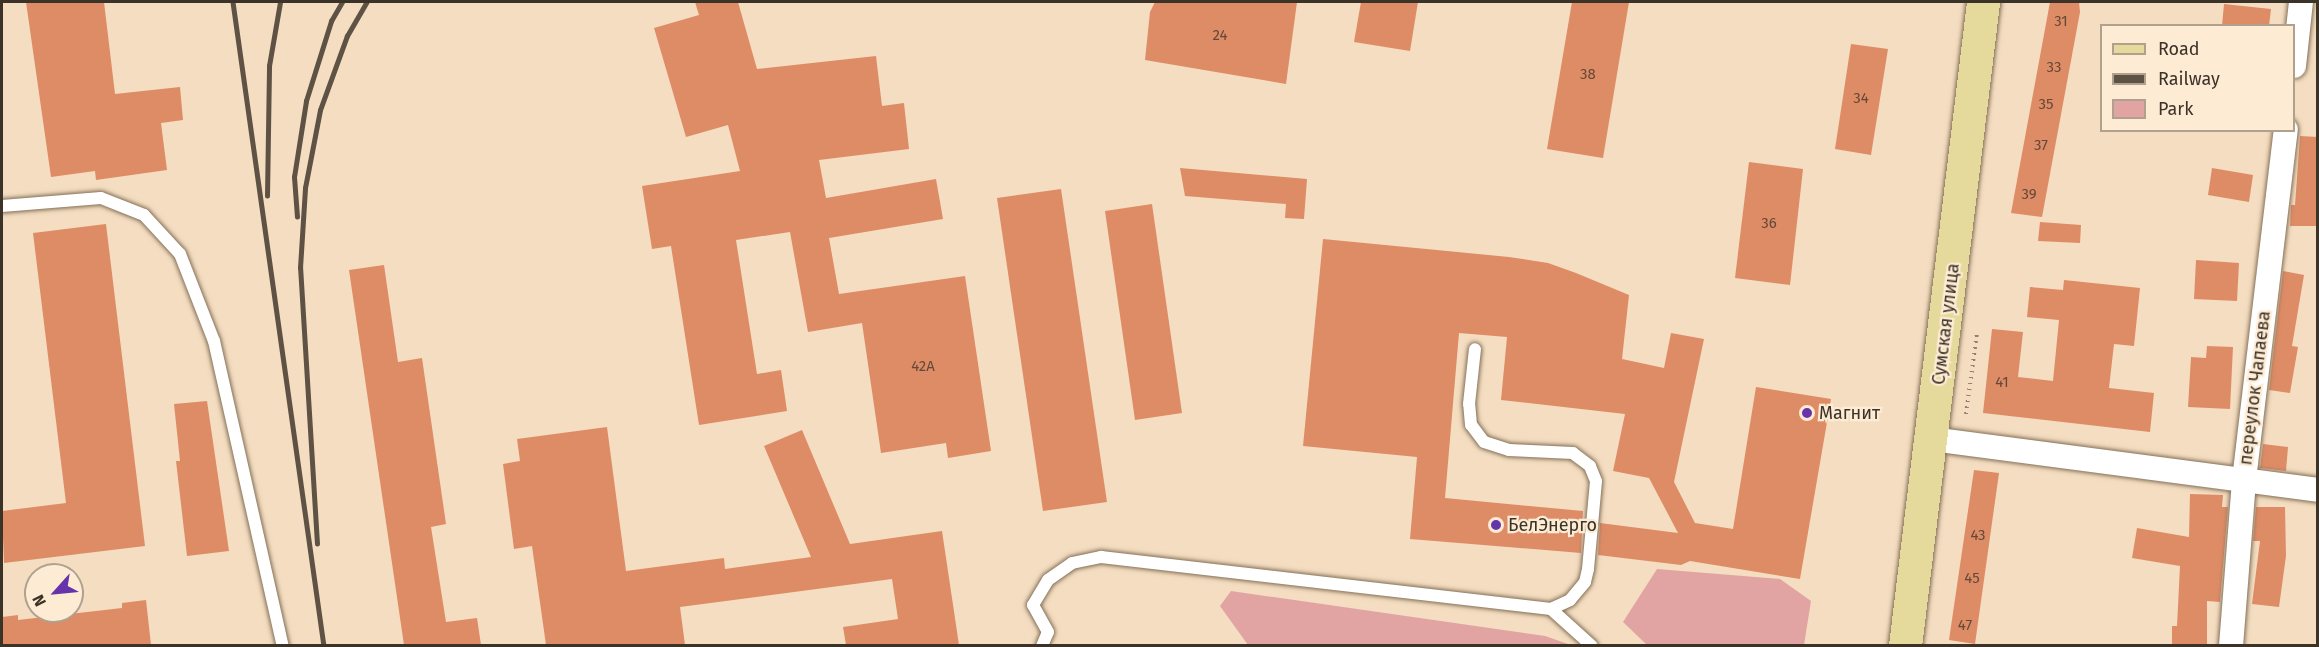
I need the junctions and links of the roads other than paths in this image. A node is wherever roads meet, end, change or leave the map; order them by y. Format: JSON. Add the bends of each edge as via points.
{"nodes":[{"id":1,"x":1983,"y":2,"type":"edge"},
{"id":2,"x":2301,"y":2,"type":"edge"},
{"id":3,"x":2295,"y":57,"type":"edge"},
{"id":4,"x":2286,"y":132,"type":"edge"},
{"id":5,"x":2,"y":206,"type":"edge"},
{"id":6,"x":1475,"y":349,"type":"dead end"},
{"id":7,"x":1931,"y":439,"type":"junction"},
{"id":8,"x":2244,"y":480,"type":"junction"},
{"id":9,"x":2318,"y":490,"type":"edge"},
{"id":10,"x":1551,"y":609,"type":"junction"},
{"id":11,"x":283,"y":645,"type":"edge"},
{"id":12,"x":1040,"y":645,"type":"edge"},
{"id":13,"x":1592,"y":645,"type":"edge"},
{"id":14,"x":1905,"y":645,"type":"edge"},
{"id":15,"x":2231,"y":645,"type":"edge"}],
"edges":[{"from":1,"to":7,"type":"main road","name":"Сумская улица"},
{"from":2,"to":3,"type":"street"},
{"from":4,"to":8,"type":"street","name":"переулок Чапаева"},
{"from":5,"to":11,"type":"lane","via":[[101,198],[144,215],[180,254],[214,342]]},
{"from":6,"to":10,"type":"lane","via":[[1469,404],[1471,425],[1484,442],[1509,450],[1573,453],[1590,466],[1596,481],[1585,582],[1570,600]]},
{"from":7,"to":8,"type":"street"},
{"from":7,"to":14,"type":"main road","name":"Сумская улица"},
{"from":8,"to":9,"type":"street"},
{"from":8,"to":15,"type":"street","name":"переулок Чапаева"},
{"from":10,"to":12,"type":"lane","via":[[1101,556],[1072,563],[1048,580],[1034,605],[1048,632]]},
{"from":10,"to":13,"type":"lane"}]}
